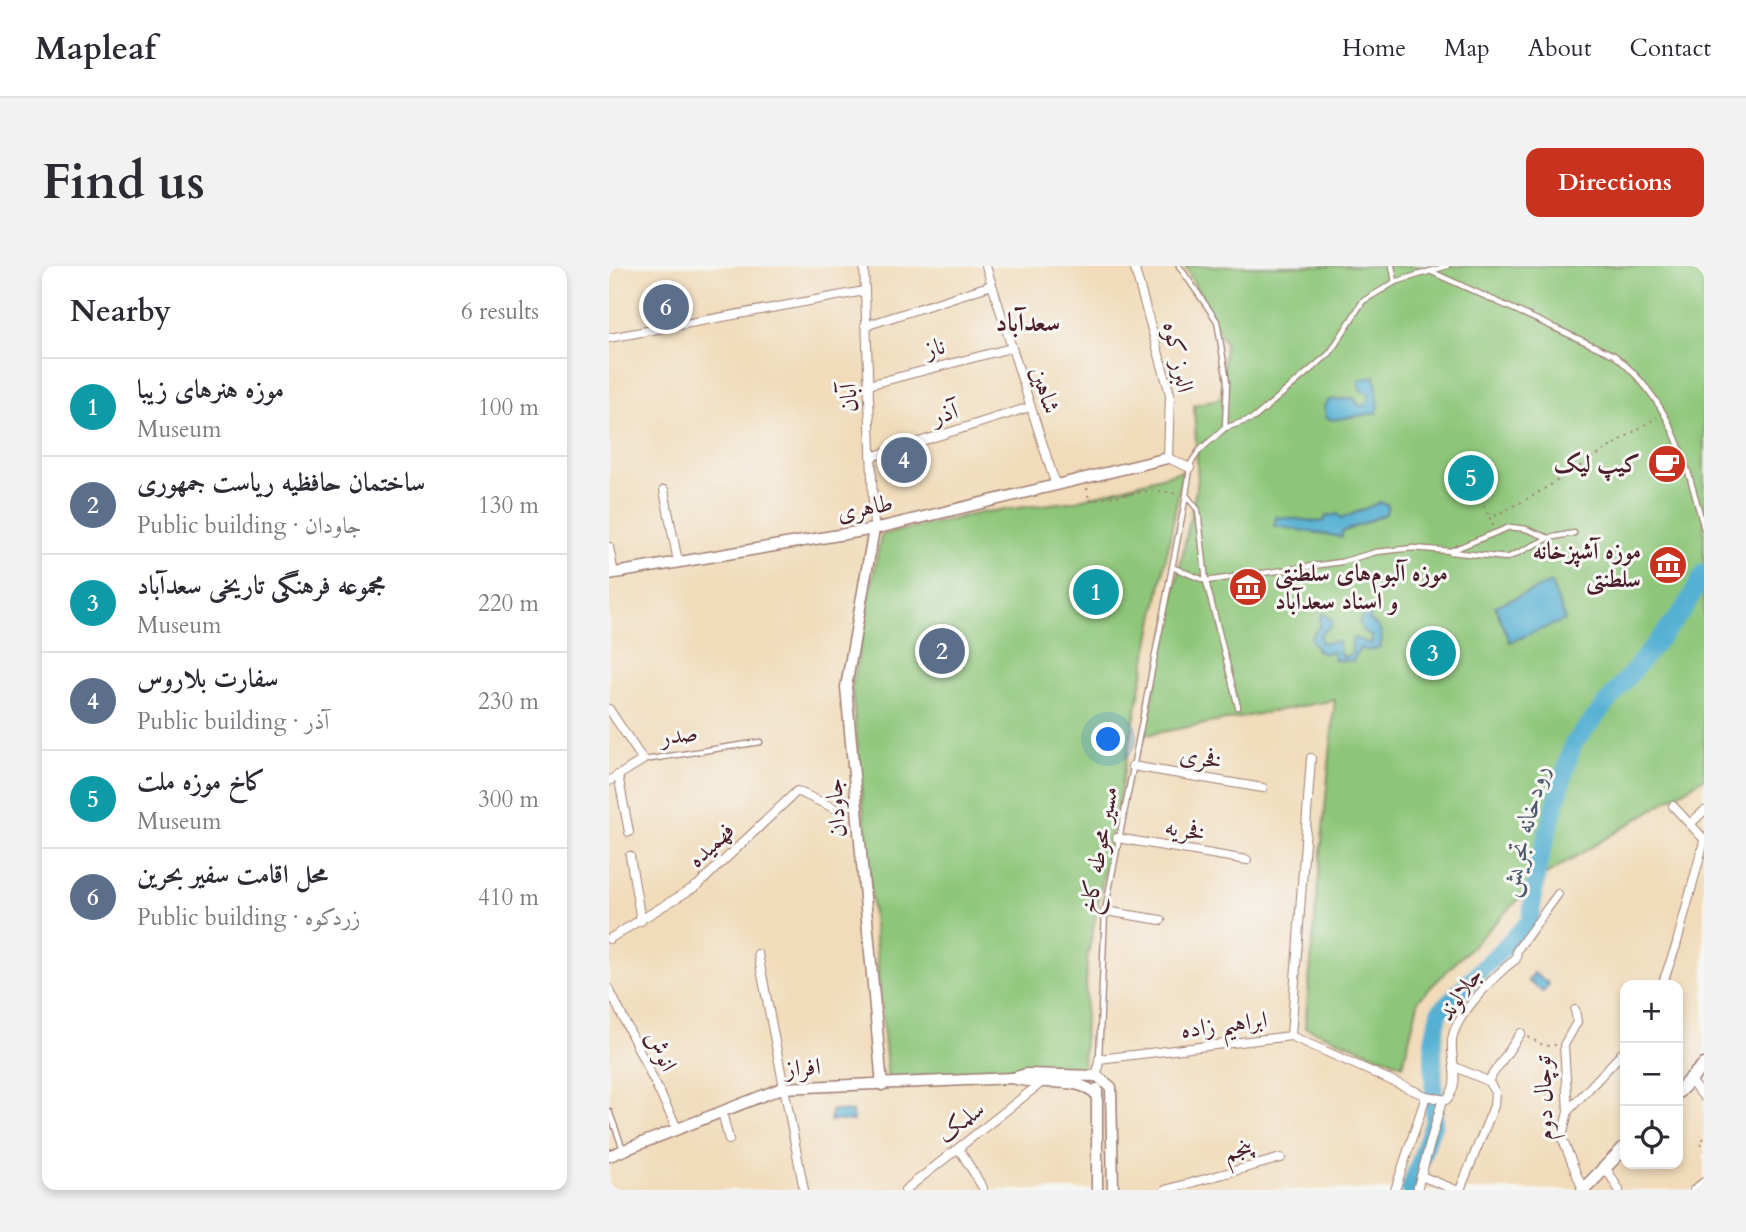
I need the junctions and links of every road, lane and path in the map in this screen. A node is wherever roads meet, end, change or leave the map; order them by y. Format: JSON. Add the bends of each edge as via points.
{"nodes":[{"id":1,"x":863,"y":266,"type":"edge"},
{"id":2,"x":986,"y":266,"type":"edge"},
{"id":3,"x":1134,"y":266,"type":"edge"},
{"id":4,"x":1179,"y":266,"type":"edge"},
{"id":5,"x":1392,"y":266,"type":"edge"},
{"id":6,"x":1447,"y":266,"type":"edge"},
{"id":7,"x":1431,"y":272,"type":"junction"},
{"id":8,"x":1395,"y":282,"type":"junction"},
{"id":9,"x":992,"y":285,"type":"junction"},
{"id":10,"x":864,"y":291,"type":"junction"},
{"id":11,"x":865,"y":326,"type":"junction"},
{"id":12,"x":609,"y":338,"type":"edge"},
{"id":13,"x":1011,"y":348,"type":"junction"},
{"id":14,"x":868,"y":385,"type":"junction"},
{"id":15,"x":1030,"y":407,"type":"junction"},
{"id":16,"x":1664,"y":413,"type":"junction"},
{"id":17,"x":1225,"y":428,"type":"junction"},
{"id":18,"x":871,"y":457,"type":"junction"},
{"id":19,"x":1168,"y":458,"type":"junction"},
{"id":20,"x":1190,"y":468,"type":"junction"},
{"id":21,"x":1085,"y":480,"type":"junction"},
{"id":22,"x":1056,"y":486,"type":"junction"},
{"id":23,"x":664,"y":490,"type":"dead end"},
{"id":24,"x":1186,"y":495,"type":"junction"},
{"id":25,"x":1484,"y":506,"type":"dead end"},
{"id":26,"x":1490,"y":518,"type":"junction"},
{"id":27,"x":874,"y":529,"type":"junction"},
{"id":28,"x":1704,"y":529,"type":"edge"},
{"id":29,"x":1496,"y":533,"type":"junction"},
{"id":30,"x":1574,"y":533,"type":"dead end"},
{"id":31,"x":1549,"y":538,"type":"junction"},
{"id":32,"x":609,"y":547,"type":"edge"},
{"id":33,"x":1450,"y":551,"type":"junction"},
{"id":34,"x":678,"y":562,"type":"junction"},
{"id":35,"x":1172,"y":567,"type":"junction"},
{"id":36,"x":611,"y":574,"type":"edge"},
{"id":37,"x":1206,"y":581,"type":"junction"},
{"id":38,"x":1238,"y":707,"type":"dead end"},
{"id":39,"x":609,"y":709,"type":"edge"},
{"id":40,"x":760,"y":743,"type":"dead end"},
{"id":41,"x":1311,"y":758,"type":"dead end"},
{"id":42,"x":643,"y":760,"type":"junction"},
{"id":43,"x":1132,"y":766,"type":"junction"},
{"id":44,"x":618,"y":775,"type":"junction"},
{"id":45,"x":609,"y":781,"type":"edge"},
{"id":46,"x":1263,"y":788,"type":"dead end"},
{"id":47,"x":1673,"y":806,"type":"dead end"},
{"id":48,"x":834,"y":808,"type":"dead end"},
{"id":49,"x":1704,"y":811,"type":"edge"},
{"id":50,"x":1690,"y":824,"type":"junction"},
{"id":51,"x":629,"y":832,"type":"dead end"},
{"id":52,"x":1117,"y":838,"type":"junction"},
{"id":53,"x":1704,"y":840,"type":"edge"},
{"id":54,"x":630,"y":856,"type":"dead end"},
{"id":55,"x":1247,"y":860,"type":"dead end"},
{"id":56,"x":1558,"y":894,"type":"dead end"},
{"id":57,"x":1105,"y":911,"type":"junction"},
{"id":58,"x":1161,"y":920,"type":"dead end"},
{"id":59,"x":641,"y":921,"type":"junction"},
{"id":60,"x":609,"y":939,"type":"edge"},
{"id":61,"x":758,"y":954,"type":"dead end"},
{"id":62,"x":1664,"y":980,"type":"edge"},
{"id":63,"x":609,"y":989,"type":"edge"},
{"id":64,"x":1575,"y":1010,"type":"dead end"},
{"id":65,"x":1521,"y":1033,"type":"joint"},
{"id":66,"x":1291,"y":1036,"type":"junction"},
{"id":67,"x":1564,"y":1045,"type":"junction"},
{"id":68,"x":1620,"y":1055,"type":"edge"},
{"id":69,"x":1099,"y":1059,"type":"junction"},
{"id":70,"x":1704,"y":1065,"type":"edge"},
{"id":71,"x":1455,"y":1067,"type":"junction"},
{"id":72,"x":1097,"y":1076,"type":"junction"},
{"id":73,"x":1013,"y":1078,"type":"junction"},
{"id":74,"x":1689,"y":1080,"type":"junction"},
{"id":75,"x":1488,"y":1081,"type":"junction"},
{"id":76,"x":1041,"y":1083,"type":"junction"},
{"id":77,"x":882,"y":1085,"type":"junction"},
{"id":78,"x":1683,"y":1087,"type":"edge"},
{"id":79,"x":782,"y":1088,"type":"junction"},
{"id":80,"x":1097,"y":1095,"type":"junction"},
{"id":81,"x":1426,"y":1096,"type":"junction"},
{"id":82,"x":1704,"y":1097,"type":"edge"},
{"id":83,"x":1441,"y":1101,"type":"junction"},
{"id":84,"x":609,"y":1111,"type":"edge"},
{"id":85,"x":1568,"y":1111,"type":"junction"},
{"id":86,"x":722,"y":1112,"type":"junction"},
{"id":87,"x":678,"y":1130,"type":"junction"},
{"id":88,"x":1704,"y":1138,"type":"edge"},
{"id":89,"x":729,"y":1140,"type":"dead end"},
{"id":90,"x":959,"y":1149,"type":"junction"},
{"id":91,"x":624,"y":1150,"type":"junction"},
{"id":92,"x":1704,"y":1150,"type":"edge"},
{"id":93,"x":1620,"y":1153,"type":"edge"},
{"id":94,"x":609,"y":1156,"type":"edge"},
{"id":95,"x":1281,"y":1158,"type":"dead end"},
{"id":96,"x":1606,"y":1168,"type":"junction"},
{"id":97,"x":1421,"y":1176,"type":"junction"},
{"id":98,"x":1704,"y":1182,"type":"edge"},
{"id":99,"x":983,"y":1188,"type":"dead end"},
{"id":100,"x":804,"y":1190,"type":"edge"},
{"id":101,"x":905,"y":1190,"type":"edge"},
{"id":102,"x":1097,"y":1190,"type":"edge"},
{"id":103,"x":1113,"y":1190,"type":"edge"},
{"id":104,"x":1165,"y":1190,"type":"edge"},
{"id":105,"x":1395,"y":1190,"type":"edge"},
{"id":106,"x":1417,"y":1190,"type":"edge"},
{"id":107,"x":1458,"y":1190,"type":"edge"},
{"id":108,"x":1583,"y":1190,"type":"edge"},
{"id":109,"x":1619,"y":1190,"type":"edge"},
{"id":110,"x":1693,"y":1190,"type":"edge"}],
"edges":[{"from":1,"to":10,"type":"street","name":"آبان"},
{"from":2,"to":9,"type":"street","name":"شاهین"},
{"from":3,"to":19,"type":"street","name":"البرز کوه","via":[[1170,394]]},
{"from":4,"to":17,"type":"lane","via":[[1217,321],[1227,382]]},
{"from":5,"to":8,"type":"lane"},
{"from":6,"to":7,"type":"lane"},
{"from":7,"to":8,"type":"lane"},
{"from":7,"to":16,"type":"lane","via":[[1614,355],[1633,370]]},
{"from":8,"to":17,"type":"lane","via":[[1363,301],[1330,353],[1286,393],[1254,418]]},
{"from":9,"to":11,"type":"street"},
{"from":9,"to":13,"type":"street","name":"شاهین"},
{"from":10,"to":11,"type":"street","name":"آبان"},
{"from":10,"to":12,"type":"street"},
{"from":11,"to":14,"type":"street","name":"آبان"},
{"from":13,"to":14,"type":"street","name":"ناز"},
{"from":13,"to":15,"type":"street","name":"شاهین"},
{"from":14,"to":18,"type":"street","name":"آبان"},
{"from":15,"to":18,"type":"street","name":"آذر"},
{"from":15,"to":22,"type":"street","name":"شاهین"},
{"from":16,"to":26,"type":"path"},
{"from":16,"to":28,"type":"lane","via":[[1680,441]]},
{"from":17,"to":20,"type":"lane","via":[[1199,451]]},
{"from":18,"to":27,"type":"street","name":"آبان"},
{"from":19,"to":20,"type":"street"},
{"from":19,"to":21,"type":"street","name":"طاهری"},
{"from":20,"to":24,"type":"lane"},
{"from":21,"to":22,"type":"street","name":"طاهری"},
{"from":21,"to":24,"type":"path","via":[[1089,501],[1154,489]]},
{"from":22,"to":27,"type":"street","name":"طاهری"},
{"from":23,"to":34,"type":"street"},
{"from":24,"to":35,"type":"lane","name":"مسیر محوطه کاخ"},
{"from":24,"to":37,"type":"lane","via":[[1198,510]]},
{"from":25,"to":26,"type":"path"},
{"from":26,"to":29,"type":"path"},
{"from":27,"to":34,"type":"street","name":"طاهری"},
{"from":27,"to":77,"type":"street","name":"جاودان","via":[[846,687]]},
{"from":29,"to":31,"type":"lane","via":[[1510,527]]},
{"from":29,"to":33,"type":"lane"},
{"from":30,"to":31,"type":"lane"},
{"from":31,"to":33,"type":"lane","via":[[1507,558]]},
{"from":32,"to":36,"type":"street"},
{"from":33,"to":37,"type":"lane","via":[[1376,552],[1341,562]]},
{"from":34,"to":36,"type":"street","name":"طاهری"},
{"from":35,"to":37,"type":"lane"},
{"from":35,"to":43,"type":"lane","name":"مسیر محوطه کاخ"},
{"from":37,"to":38,"type":"lane"},
{"from":39,"to":42,"type":"street"},
{"from":40,"to":42,"type":"lane","name":"صدر"},
{"from":41,"to":66,"type":"street"},
{"from":42,"to":44,"type":"street","name":"صدر"},
{"from":43,"to":46,"type":"street","name":"فخری"},
{"from":43,"to":52,"type":"lane","name":"مسیر محوطه کاخ"},
{"from":44,"to":45,"type":"street","name":"صدر"},
{"from":44,"to":51,"type":"street"},
{"from":47,"to":50,"type":"street"},
{"from":48,"to":59,"type":"street","name":"فهمیده","via":[[797,791],[698,885]]},
{"from":49,"to":50,"type":"street"},
{"from":50,"to":53,"type":"street"},
{"from":52,"to":55,"type":"street","name":"فخریه"},
{"from":52,"to":57,"type":"lane","name":"مسیر محوطه کاخ"},
{"from":53,"to":62,"type":"street"},
{"from":54,"to":59,"type":"street"},
{"from":56,"to":71,"type":"street","name":"جلالوند","via":[[1517,950],[1516,959],[1483,990],[1452,1036]]},
{"from":57,"to":58,"type":"street"},
{"from":57,"to":69,"type":"lane","name":"مسیر محوطه کاخ"},
{"from":59,"to":60,"type":"street","name":"فهمیده"},
{"from":61,"to":79,"type":"street"},
{"from":63,"to":87,"type":"street","name":"انوش"},
{"from":64,"to":67,"type":"street","via":[[1577,1022]]},
{"from":65,"to":67,"type":"path","name":"توچال دوم","via":[[1545,1046]]},
{"from":65,"to":75,"type":"street","name":"توچال دوم"},
{"from":66,"to":69,"type":"street","name":"ابراهیم زاده"},
{"from":66,"to":81,"type":"street","name":"ابراهیم زاده"},
{"from":67,"to":85,"type":"street","name":"توچال دوم"},
{"from":68,"to":85,"type":"street"},
{"from":69,"to":72,"type":"street"},
{"from":70,"to":74,"type":"main road"},
{"from":71,"to":75,"type":"street"},
{"from":71,"to":83,"type":"street","name":"جلالوند","via":[[1452,1091]]},
{"from":72,"to":73,"type":"street","name":"افراز","via":[[1026,1074]]},
{"from":72,"to":80,"type":"street"},
{"from":72,"to":103,"type":"street","via":[[1111,1087]]},
{"from":73,"to":76,"type":"street","name":"افراز"},
{"from":73,"to":77,"type":"street","name":"افراز"},
{"from":74,"to":78,"type":"main road"},
{"from":74,"to":82,"type":"street"},
{"from":75,"to":107,"type":"street","name":"توچال دوم","via":[[1495,1092],[1494,1106]]},
{"from":76,"to":80,"type":"street","name":"افراز","via":[[1080,1086]]},
{"from":76,"to":90,"type":"street","name":"سلمک"},
{"from":77,"to":79,"type":"street","name":"افراز"},
{"from":79,"to":86,"type":"street","name":"افراز"},
{"from":79,"to":100,"type":"street"},
{"from":80,"to":102,"type":"street"},
{"from":81,"to":83,"type":"street"},
{"from":81,"to":105,"type":"street"},
{"from":83,"to":97,"type":"street","name":"جلالوند"},
{"from":84,"to":91,"type":"lane"},
{"from":85,"to":108,"type":"street","name":"توچال دوم","via":[[1563,1144]]},
{"from":86,"to":87,"type":"street","name":"افراز"},
{"from":86,"to":89,"type":"street"},
{"from":87,"to":91,"type":"street","name":"افراز"},
{"from":88,"to":92,"type":"path","via":[[1700,1143]]},
{"from":90,"to":99,"type":"street"},
{"from":90,"to":101,"type":"street","name":"سلمک"},
{"from":91,"to":94,"type":"street","name":"افراز"},
{"from":93,"to":96,"type":"main road"},
{"from":95,"to":104,"type":"street","name":"پنجم"},
{"from":96,"to":108,"type":"main road"},
{"from":96,"to":109,"type":"street"},
{"from":97,"to":106,"type":"street","name":"جلالوند"},
{"from":97,"to":107,"type":"street"},
{"from":98,"to":110,"type":"street"}]}
